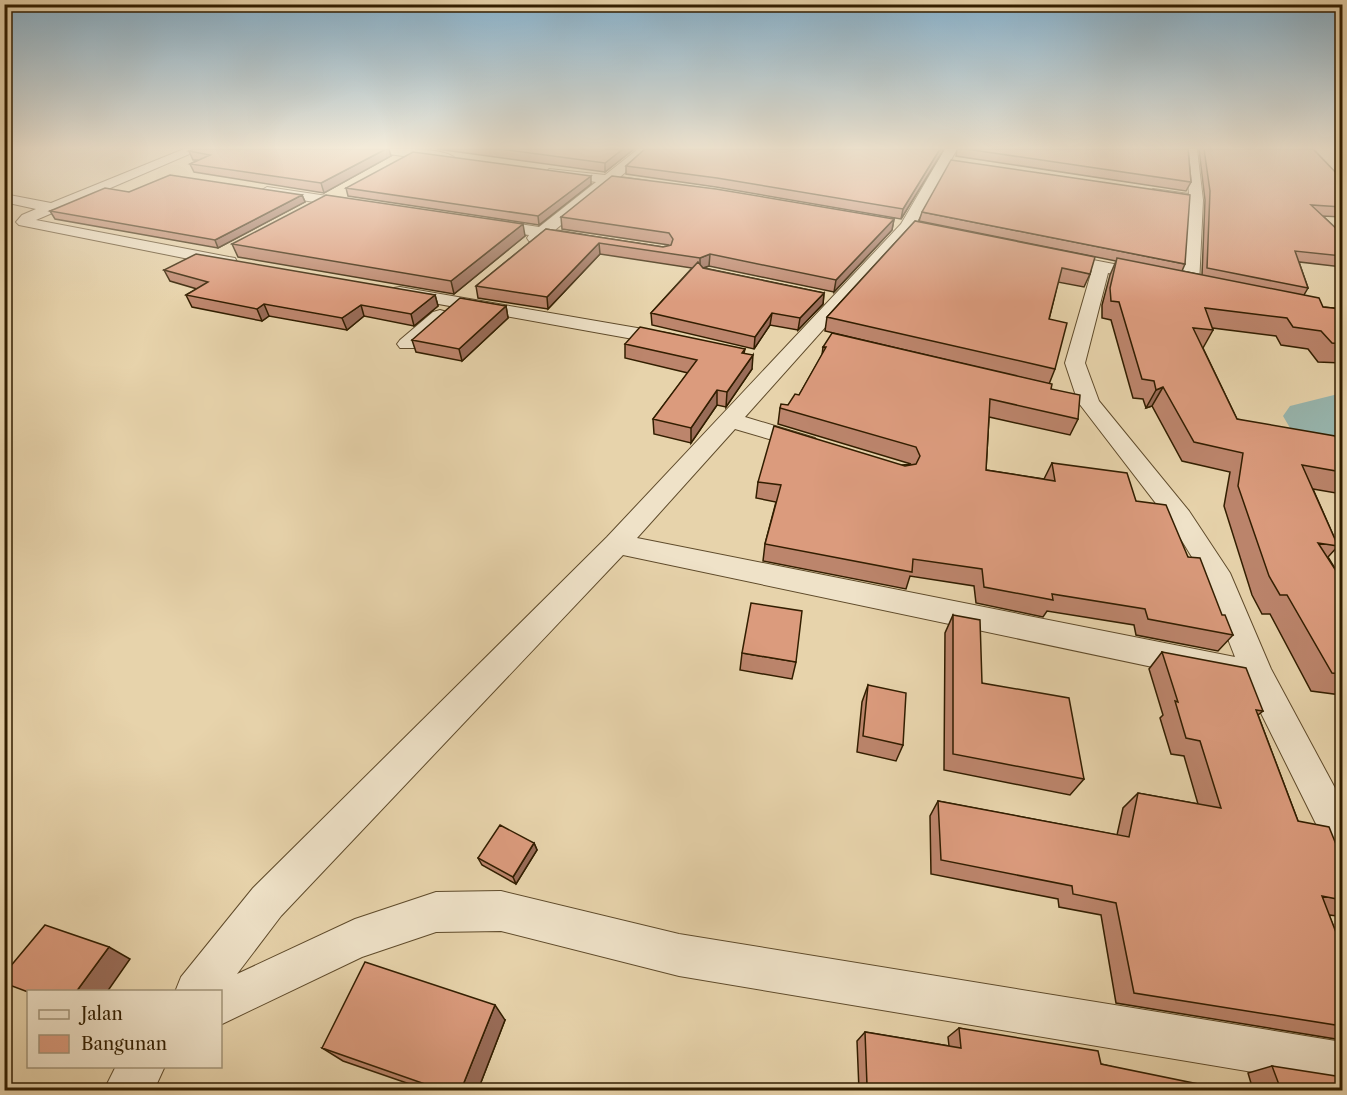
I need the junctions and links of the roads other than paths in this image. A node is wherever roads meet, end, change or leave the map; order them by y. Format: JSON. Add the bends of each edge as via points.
{"nodes":[{"id":1,"x":14,"y":200,"type":"edge"},
{"id":2,"x":73,"y":200,"type":"edge"},
{"id":3,"x":325,"y":200,"type":"joint"},
{"id":4,"x":582,"y":200,"type":"edge"},
{"id":5,"x":923,"y":200,"type":"edge"},
{"id":6,"x":1196,"y":200,"type":"edge"},
{"id":7,"x":371,"y":207,"type":"edge"},
{"id":8,"x":54,"y":208,"type":"junction"},
{"id":9,"x":305,"y":211,"type":"edge"},
{"id":10,"x":474,"y":222,"type":"edge"},
{"id":11,"x":543,"y":232,"type":"junction"},
{"id":12,"x":597,"y":241,"type":"edge"},
{"id":13,"x":525,"y":246,"type":"edge"},
{"id":14,"x":234,"y":249,"type":"edge"},
{"id":15,"x":1044,"y":255,"type":"edge"},
{"id":16,"x":214,"y":260,"type":"junction"},
{"id":17,"x":249,"y":266,"type":"edge"},
{"id":18,"x":1101,"y":267,"type":"junction"},
{"id":19,"x":377,"y":288,"type":"edge"},
{"id":20,"x":475,"y":288,"type":"edge"},
{"id":21,"x":458,"y":302,"type":"junction"},
{"id":22,"x":407,"y":344,"type":"dead end"},
{"id":23,"x":694,"y":344,"type":"edge"},
{"id":24,"x":730,"y":420,"type":"junction"},
{"id":25,"x":833,"y":451,"type":"edge"},
{"id":26,"x":617,"y":544,"type":"junction"},
{"id":27,"x":1257,"y":673,"type":"junction"},
{"id":28,"x":1342,"y":837,"type":"edge"},
{"id":29,"x":198,"y":990,"type":"edge"},
{"id":30,"x":222,"y":1003,"type":"edge"},
{"id":31,"x":1342,"y":1065,"type":"edge"},
{"id":32,"x":142,"y":1068,"type":"edge"},
{"id":33,"x":127,"y":1090,"type":"edge"}],
"edges":[{"from":1,"to":8,"type":"street"},
{"from":2,"to":8,"type":"street"},
{"from":3,"to":7,"type":"street"},
{"from":3,"to":9,"type":"street"},
{"from":4,"to":11,"type":"street"},
{"from":5,"to":24,"type":"street","via":[[907,227],[829,297],[820,338],[771,361]]},
{"from":6,"to":18,"type":"street","via":[[1196,286]]},
{"from":8,"to":16,"type":"street","via":[[24,222]]},
{"from":10,"to":11,"type":"street"},
{"from":11,"to":12,"type":"street"},
{"from":11,"to":13,"type":"street"},
{"from":14,"to":16,"type":"street"},
{"from":15,"to":18,"type":"street"},
{"from":16,"to":17,"type":"street"},
{"from":18,"to":27,"type":"street","via":[[1075,363],[1079,400],[1198,542],[1216,573]]},
{"from":19,"to":21,"type":"street"},
{"from":20,"to":21,"type":"street"},
{"from":21,"to":22,"type":"street"},
{"from":21,"to":23,"type":"street"},
{"from":24,"to":25,"type":"street"},
{"from":24,"to":26,"type":"street"},
{"from":26,"to":27,"type":"street"},
{"from":26,"to":29,"type":"street","via":[[267,902]]},
{"from":27,"to":28,"type":"street"},
{"from":30,"to":31,"type":"street","via":[[356,939],[426,915],[501,911],[679,955]]},
{"from":32,"to":33,"type":"street"}]}
